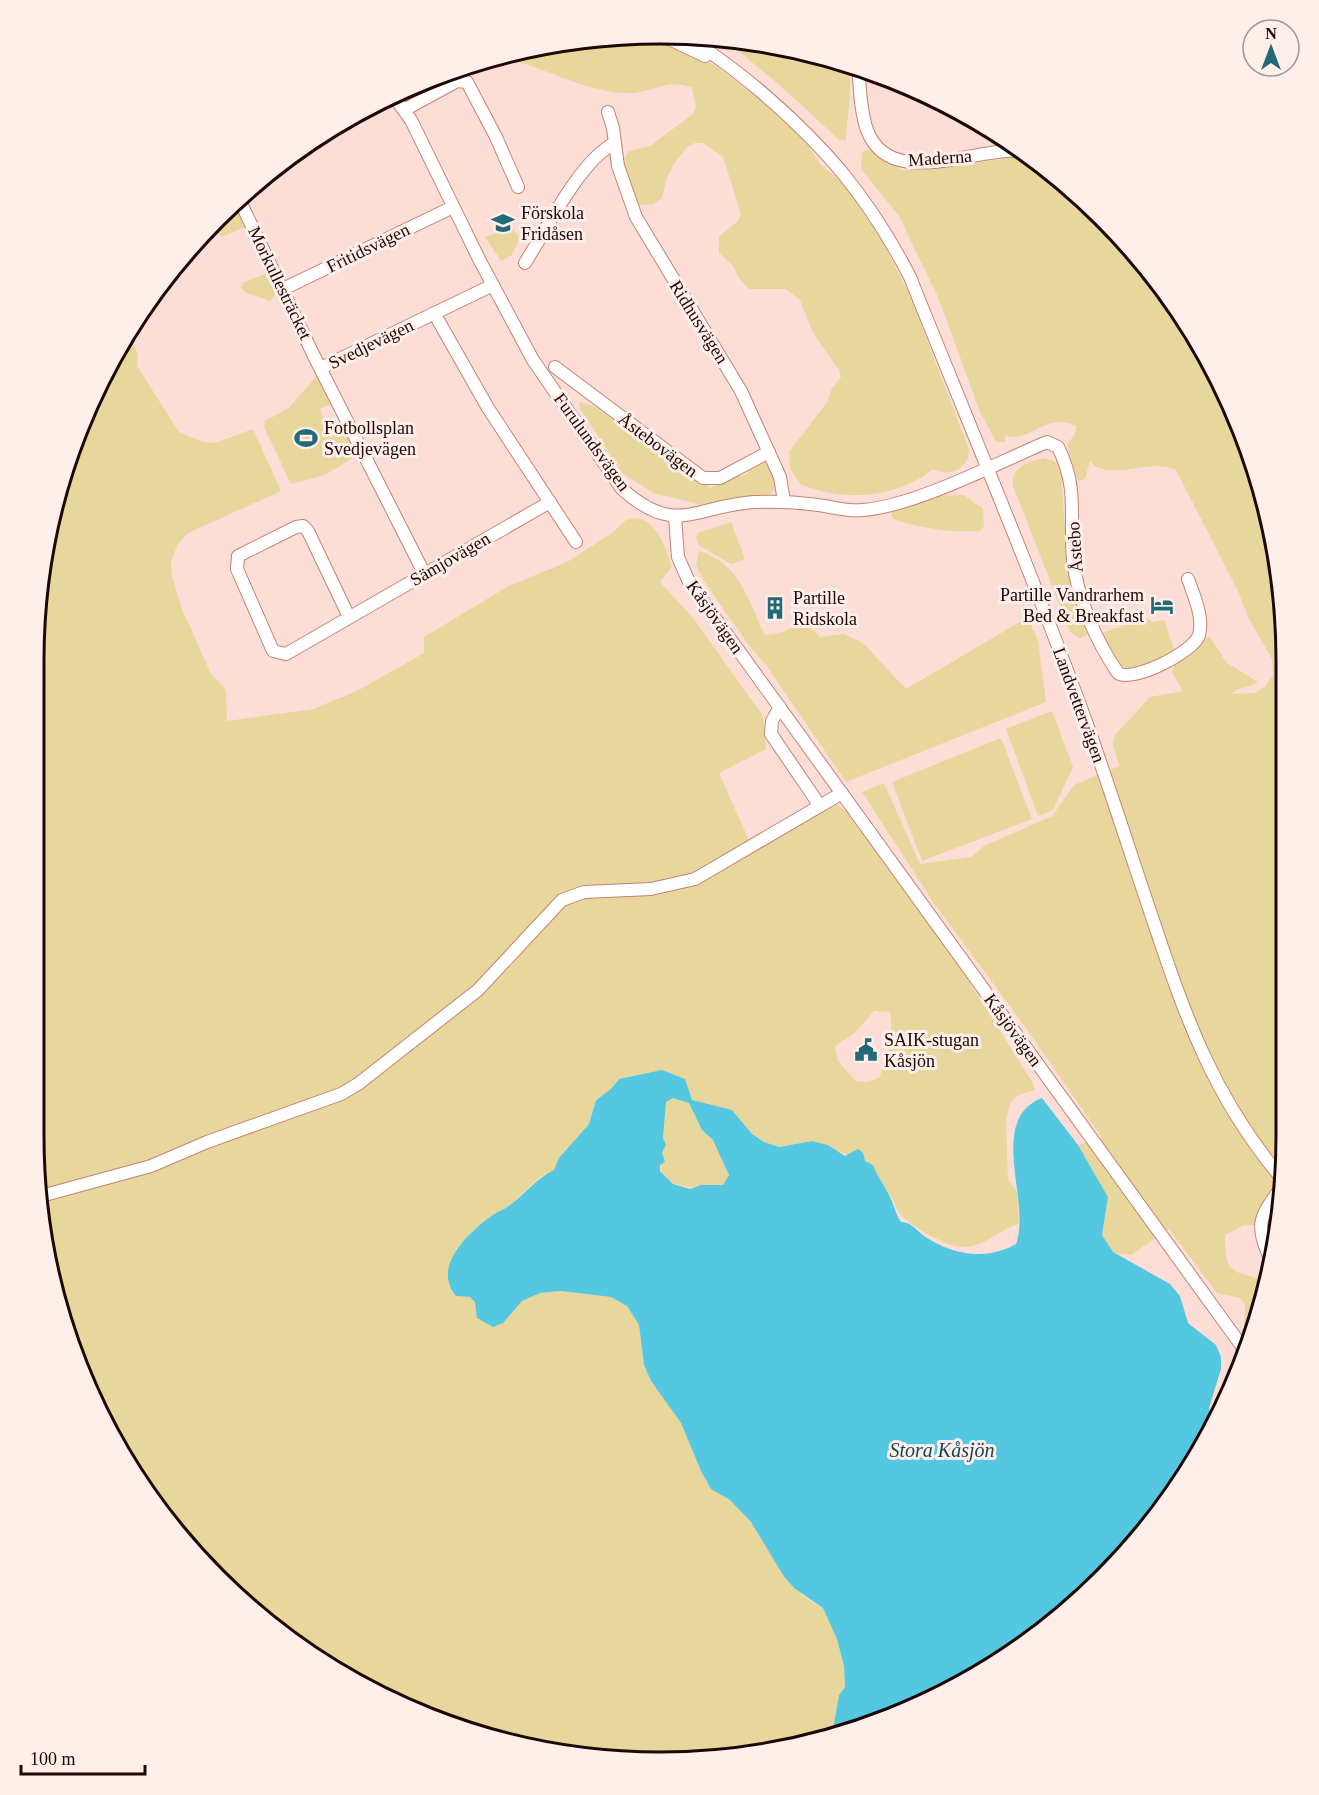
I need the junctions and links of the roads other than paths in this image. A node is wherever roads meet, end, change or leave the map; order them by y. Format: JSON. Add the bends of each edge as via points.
{"nodes":[{"id":1,"x":681,"y":45,"type":"edge"},
{"id":2,"x":698,"y":45,"type":"edge"},
{"id":3,"x":860,"y":77,"type":"edge"},
{"id":4,"x":759,"y":91,"type":"junction"},
{"id":5,"x":398,"y":102,"type":"edge"},
{"id":6,"x":404,"y":110,"type":"junction"},
{"id":7,"x":608,"y":111,"type":"dead end"},
{"id":8,"x":615,"y":143,"type":"junction"},
{"id":9,"x":1009,"y":152,"type":"edge"},
{"id":10,"x":518,"y":187,"type":"dead end"},
{"id":11,"x":242,"y":206,"type":"edge"},
{"id":12,"x":453,"y":207,"type":"junction"},
{"id":13,"x":525,"y":263,"type":"dead end"},
{"id":14,"x":493,"y":285,"type":"junction"},
{"id":15,"x":283,"y":289,"type":"junction"},
{"id":16,"x":434,"y":313,"type":"junction"},
{"id":17,"x":555,"y":367,"type":"dead end"},
{"id":18,"x":321,"y":368,"type":"junction"},
{"id":19,"x":769,"y":452,"type":"junction"},
{"id":20,"x":987,"y":467,"type":"junction"},
{"id":21,"x":784,"y":501,"type":"junction"},
{"id":22,"x":550,"y":502,"type":"junction"},
{"id":23,"x":675,"y":517,"type":"junction"},
{"id":24,"x":576,"y":542,"type":"dead end"},
{"id":25,"x":424,"y":573,"type":"junction"},
{"id":26,"x":1188,"y":579,"type":"dead end"},
{"id":27,"x":349,"y":617,"type":"junction"},
{"id":28,"x":780,"y":707,"type":"junction"},
{"id":29,"x":842,"y":793,"type":"junction"},
{"id":30,"x":820,"y":806,"type":"junction"},
{"id":31,"x":1274,"y":1171,"type":"edge"},
{"id":32,"x":47,"y":1194,"type":"edge"},
{"id":33,"x":1272,"y":1199,"type":"edge"},
{"id":34,"x":1265,"y":1248,"type":"edge"},
{"id":35,"x":1240,"y":1343,"type":"edge"}],
"edges":[{"from":1,"to":4,"type":"street","name":"Landvettervägen"},
{"from":2,"to":4,"type":"street","name":"Landvettervägen"},
{"from":3,"to":9,"type":"street","name":"Maderna","via":[[868,132],[890,157],[917,163]]},
{"from":4,"to":20,"type":"street","name":"Landvettervägen","via":[[819,143],[877,218],[910,278]]},
{"from":5,"to":6,"type":"street","name":"Furulundsvägen"},
{"from":6,"to":10,"type":"street","via":[[457,81],[466,82]]},
{"from":6,"to":12,"type":"street","name":"Furulundsvägen"},
{"from":7,"to":8,"type":"street","name":"Ridhusvägen"},
{"from":8,"to":13,"type":"street","via":[[585,168]]},
{"from":8,"to":19,"type":"street","name":"Ridhusvägen","via":[[618,166],[643,231],[741,391]]},
{"from":11,"to":15,"type":"street","name":"Morkullesträcket"},
{"from":12,"to":14,"type":"street","name":"Furulundsvägen"},
{"from":12,"to":15,"type":"street","name":"Fritidsvägen"},
{"from":14,"to":16,"type":"street","name":"Svedjevägen"},
{"from":14,"to":23,"type":"street","name":"Furulundsvägen","via":[[533,360],[622,489],[653,512]]},
{"from":15,"to":18,"type":"street","name":"Morkullesträcket"},
{"from":16,"to":18,"type":"street","name":"Svedjevägen"},
{"from":16,"to":22,"type":"street","name":"Svedjevägen","via":[[488,408]]},
{"from":17,"to":19,"type":"street","name":"Åstebovägen","via":[[703,478],[720,478]]},
{"from":18,"to":25,"type":"street","name":"Svedjevägen"},
{"from":19,"to":21,"type":"street","name":"Ridhusvägen","via":[[783,485]]},
{"from":20,"to":21,"type":"street","name":"Furulundsvägen","via":[[938,489],[878,508],[852,510]]},
{"from":20,"to":26,"type":"street","name":"Åstebo","via":[[1047,442],[1059,447],[1072,481],[1072,547],[1080,592],[1106,653],[1122,676],[1176,657],[1197,639],[1200,623]]},
{"from":20,"to":31,"type":"street","name":"Landvettervägen","via":[[1073,685],[1188,1024],[1237,1120]]},
{"from":21,"to":23,"type":"street","name":"Furulundsvägen","via":[[749,503]]},
{"from":22,"to":24,"type":"street","name":"Svedjevägen"},
{"from":22,"to":25,"type":"street","name":"Sämjovägen"},
{"from":23,"to":28,"type":"street","name":"Kåsjövägen","via":[[678,556],[689,582]]},
{"from":25,"to":27,"type":"street","name":"Sämjovägen"},
{"from":27,"to":27,"type":"street","name":"Sämjovägen","via":[[303,526],[238,556],[237,569],[276,653],[286,654]]},
{"from":28,"to":29,"type":"street","name":"Kåsjövägen"},
{"from":28,"to":30,"type":"street","via":[[772,721],[771,735]]},
{"from":29,"to":30,"type":"street"},
{"from":29,"to":35,"type":"street","name":"Kåsjövägen"},
{"from":30,"to":32,"type":"street","via":[[695,879],[651,889],[584,892],[562,900],[478,990],[341,1094],[151,1166]]},
{"from":33,"to":34,"type":"street","via":[[1262,1212]]}]}
